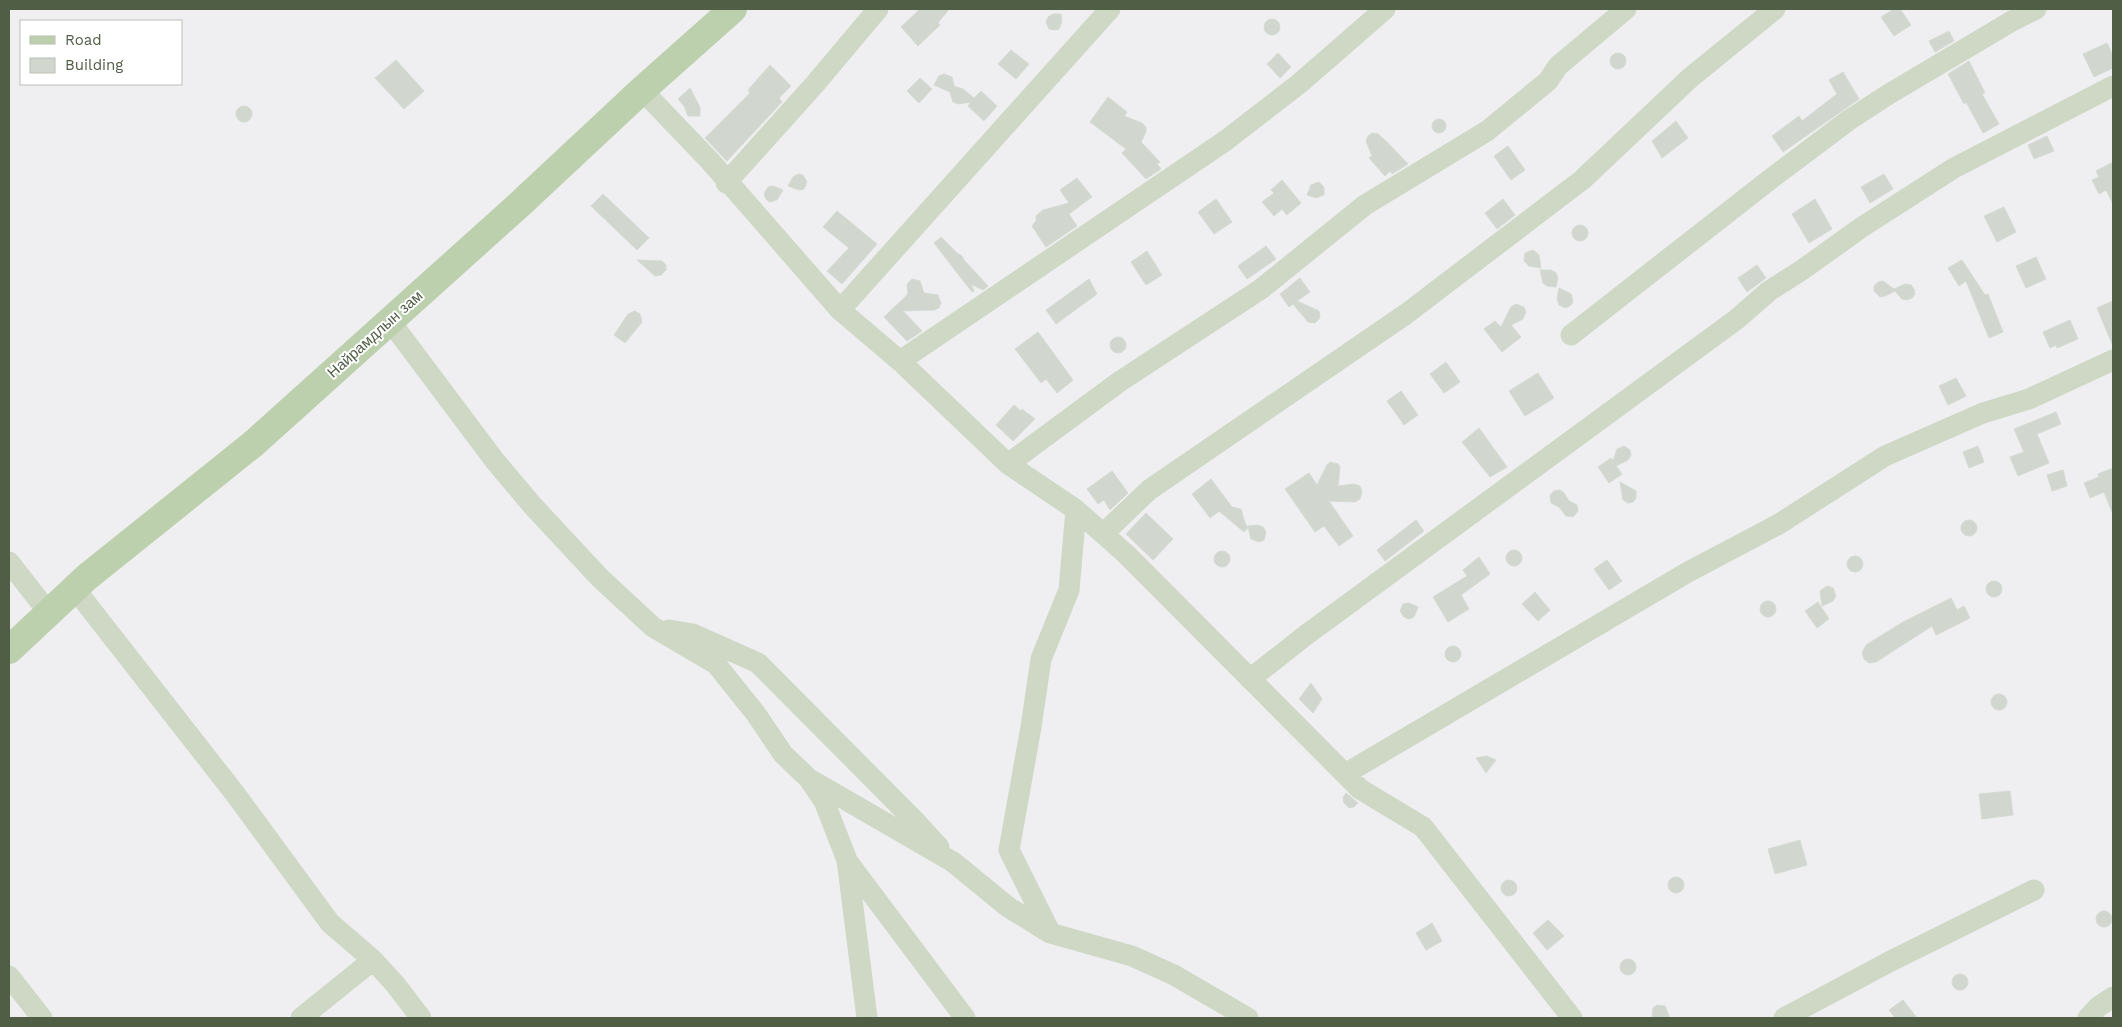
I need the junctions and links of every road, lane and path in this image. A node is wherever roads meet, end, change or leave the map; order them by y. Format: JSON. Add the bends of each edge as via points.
{"nodes":[{"id":1,"x":732,"y":9,"type":"edge"},
{"id":2,"x":878,"y":9,"type":"edge"},
{"id":3,"x":1110,"y":9,"type":"edge"},
{"id":4,"x":1385,"y":9,"type":"edge"},
{"id":5,"x":1626,"y":9,"type":"edge"},
{"id":6,"x":1775,"y":9,"type":"edge"},
{"id":7,"x":2036,"y":9,"type":"edge"},
{"id":8,"x":2113,"y":86,"type":"edge"},
{"id":9,"x":642,"y":90,"type":"junction"},
{"id":10,"x":726,"y":183,"type":"junction"},
{"id":11,"x":840,"y":310,"type":"junction"},
{"id":12,"x":390,"y":321,"type":"junction"},
{"id":13,"x":1571,"y":336,"type":"dead end"},
{"id":14,"x":2113,"y":360,"type":"edge"},
{"id":15,"x":900,"y":361,"type":"junction"},
{"id":16,"x":1008,"y":464,"type":"junction"},
{"id":17,"x":1076,"y":510,"type":"junction"},
{"id":18,"x":1103,"y":534,"type":"junction"},
{"id":19,"x":9,"y":562,"type":"edge"},
{"id":20,"x":75,"y":588,"type":"junction"},
{"id":21,"x":49,"y":613,"type":"junction"},
{"id":22,"x":653,"y":627,"type":"junction"},
{"id":23,"x":9,"y":650,"type":"edge"},
{"id":24,"x":1250,"y":679,"type":"junction"},
{"id":25,"x":1345,"y":774,"type":"junction"},
{"id":26,"x":809,"y":779,"type":"junction"},
{"id":27,"x":847,"y":860,"type":"junction"},
{"id":28,"x":953,"y":862,"type":"junction"},
{"id":29,"x":2034,"y":890,"type":"dead end"},
{"id":30,"x":1050,"y":933,"type":"junction"},
{"id":31,"x":373,"y":960,"type":"junction"},
{"id":32,"x":9,"y":976,"type":"edge"},
{"id":33,"x":2113,"y":996,"type":"edge"},
{"id":34,"x":42,"y":1018,"type":"edge"},
{"id":35,"x":300,"y":1018,"type":"edge"},
{"id":36,"x":421,"y":1018,"type":"edge"},
{"id":37,"x":867,"y":1018,"type":"edge"},
{"id":38,"x":965,"y":1018,"type":"edge"},
{"id":39,"x":1248,"y":1018,"type":"edge"},
{"id":40,"x":1572,"y":1018,"type":"edge"},
{"id":41,"x":1784,"y":1018,"type":"edge"},
{"id":42,"x":2088,"y":1018,"type":"edge"}],
"edges":[{"from":1,"to":9,"type":"main road","name":"Найрамдлын зам"},
{"from":2,"to":10,"type":"street"},
{"from":3,"to":11,"type":"street"},
{"from":4,"to":15,"type":"street","via":[[1300,83],[1225,141]]},
{"from":5,"to":16,"type":"street","via":[[1558,66],[1548,81],[1487,131],[1365,205],[1261,289],[1119,382]]},
{"from":6,"to":18,"type":"street","via":[[1690,78],[1582,180],[1406,314],[1149,490]]},
{"from":7,"to":13,"type":"street","via":[[1849,120]]},
{"from":8,"to":24,"type":"street","via":[[1954,168],[1862,227],[1769,291],[1737,320]]},
{"from":9,"to":10,"type":"street"},
{"from":9,"to":12,"type":"main road","name":"Найрамдлын зам"},
{"from":10,"to":11,"type":"street"},
{"from":11,"to":15,"type":"street"},
{"from":12,"to":20,"type":"main road","name":"Найрамдлын зам","via":[[253,444]]},
{"from":12,"to":22,"type":"street","via":[[495,461],[533,506],[600,578]]},
{"from":14,"to":25,"type":"street","via":[[1885,456],[1778,524],[1688,572]]},
{"from":15,"to":16,"type":"street"},
{"from":16,"to":17,"type":"street"},
{"from":17,"to":18,"type":"street"},
{"from":17,"to":30,"type":"street","via":[[1069,590],[1041,659],[1009,850]]},
{"from":18,"to":24,"type":"street"},
{"from":19,"to":21,"type":"street"},
{"from":20,"to":21,"type":"main road","name":"Найрамдлын зам"},
{"from":20,"to":31,"type":"street","via":[[236,795],[330,923]]},
{"from":21,"to":23,"type":"main road","name":"Найрамдлын зам"},
{"from":22,"to":26,"type":"street","via":[[716,664],[783,754]]},
{"from":22,"to":28,"type":"street","via":[[693,634],[758,663]]},
{"from":24,"to":25,"type":"street"},
{"from":25,"to":40,"type":"street","via":[[1360,789],[1423,827]]},
{"from":26,"to":27,"type":"street","via":[[824,801]]},
{"from":26,"to":28,"type":"street"},
{"from":27,"to":37,"type":"street"},
{"from":27,"to":38,"type":"street"},
{"from":28,"to":30,"type":"street","via":[[1008,907]]},
{"from":29,"to":41,"type":"street"},
{"from":30,"to":39,"type":"street","via":[[1132,956],[1174,975]]},
{"from":31,"to":35,"type":"street"},
{"from":31,"to":36,"type":"street"},
{"from":32,"to":34,"type":"street"},
{"from":33,"to":42,"type":"street"}]}
